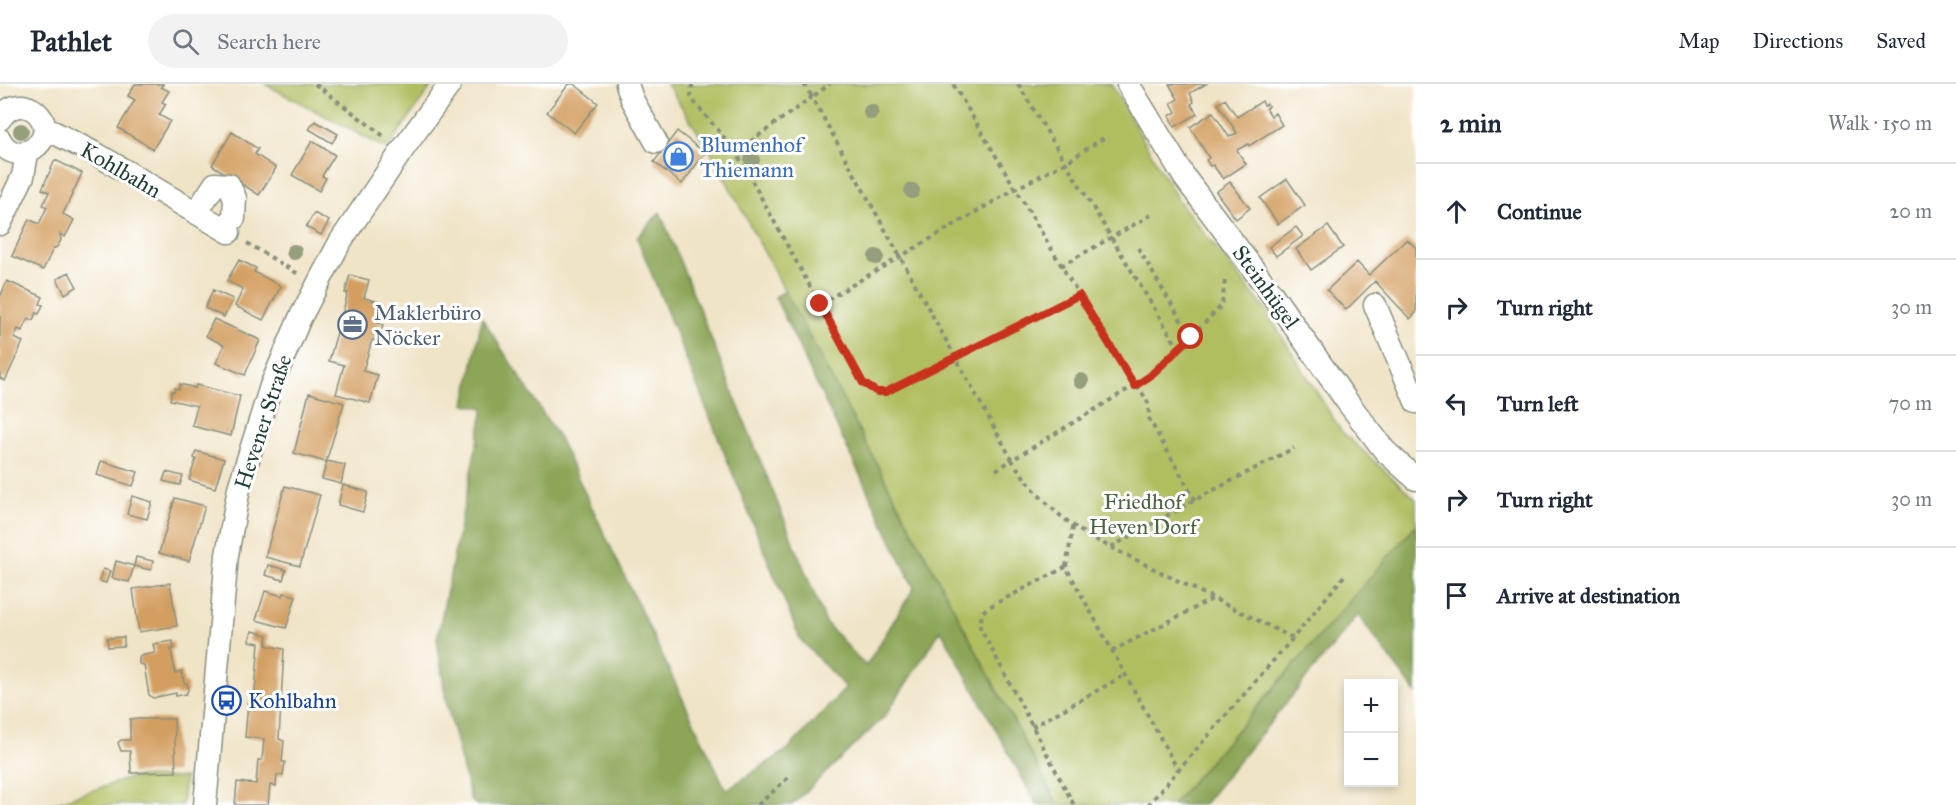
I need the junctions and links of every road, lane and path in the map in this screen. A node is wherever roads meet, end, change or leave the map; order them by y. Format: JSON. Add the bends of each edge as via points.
{"nodes":[{"id":1,"x":315,"y":84,"type":"edge"},
{"id":2,"x":450,"y":84,"type":"edge"},
{"id":3,"x":627,"y":84,"type":"edge"},
{"id":4,"x":692,"y":84,"type":"edge"},
{"id":5,"x":804,"y":84,"type":"edge"},
{"id":6,"x":830,"y":84,"type":"edge"},
{"id":7,"x":953,"y":84,"type":"edge"},
{"id":8,"x":1018,"y":84,"type":"edge"},
{"id":9,"x":1128,"y":84,"type":"edge"},
{"id":10,"x":812,"y":97,"type":"junction"},
{"id":11,"x":2,"y":113,"type":"edge"},
{"id":12,"x":45,"y":128,"type":"junction"},
{"id":13,"x":372,"y":129,"type":"dead end"},
{"id":14,"x":1105,"y":137,"type":"dead end"},
{"id":15,"x":0,"y":140,"type":"edge"},
{"id":16,"x":656,"y":142,"type":"dead end"},
{"id":17,"x":736,"y":152,"type":"junction"},
{"id":18,"x":27,"y":153,"type":"junction"},
{"id":19,"x":1065,"y":163,"type":"junction"},
{"id":20,"x":1015,"y":189,"type":"junction"},
{"id":21,"x":196,"y":213,"type":"junction"},
{"id":22,"x":1151,"y":215,"type":"dead end"},
{"id":23,"x":0,"y":224,"type":"edge"},
{"id":24,"x":225,"y":230,"type":"junction"},
{"id":25,"x":1110,"y":238,"type":"junction"},
{"id":26,"x":1138,"y":248,"type":"dead end"},
{"id":27,"x":900,"y":257,"type":"junction"},
{"id":28,"x":1061,"y":266,"type":"junction"},
{"id":29,"x":1225,"y":279,"type":"dead end"},
{"id":30,"x":316,"y":285,"type":"junction"},
{"id":31,"x":1079,"y":295,"type":"junction"},
{"id":32,"x":820,"y":304,"type":"junction"},
{"id":33,"x":1375,"y":304,"type":"dead end"},
{"id":34,"x":1191,"y":337,"type":"junction"},
{"id":35,"x":1179,"y":349,"type":"junction"},
{"id":36,"x":956,"y":358,"type":"junction"},
{"id":37,"x":1135,"y":386,"type":"junction"},
{"id":38,"x":1416,"y":402,"type":"edge"},
{"id":39,"x":1294,"y":448,"type":"dead end"},
{"id":40,"x":1012,"y":460,"type":"junction"},
{"id":41,"x":996,"y":470,"type":"dead end"},
{"id":42,"x":1416,"y":479,"type":"edge"},
{"id":43,"x":1195,"y":500,"type":"junction"},
{"id":44,"x":1073,"y":526,"type":"junction"},
{"id":45,"x":1111,"y":547,"type":"junction"},
{"id":46,"x":1066,"y":567,"type":"junction"},
{"id":47,"x":1344,"y":576,"type":"dead end"},
{"id":48,"x":1212,"y":598,"type":"junction"},
{"id":49,"x":1293,"y":638,"type":"junction"},
{"id":50,"x":1112,"y":651,"type":"junction"},
{"id":51,"x":1125,"y":675,"type":"junction"},
{"id":52,"x":1032,"y":727,"type":"junction"},
{"id":53,"x":1178,"y":770,"type":"junction"},
{"id":54,"x":789,"y":777,"type":"dead end"},
{"id":55,"x":205,"y":805,"type":"edge"},
{"id":56,"x":758,"y":805,"type":"edge"},
{"id":57,"x":1074,"y":805,"type":"edge"},
{"id":58,"x":1148,"y":805,"type":"edge"}],
"edges":[{"from":1,"to":13,"type":"path"},
{"from":2,"to":30,"type":"street","name":"Hevener Straße","via":[[347,233]]},
{"from":3,"to":16,"type":"street"},
{"from":4,"to":17,"type":"path","via":[[691,97]]},
{"from":5,"to":10,"type":"path"},
{"from":6,"to":10,"type":"path"},
{"from":7,"to":20,"type":"path"},
{"from":8,"to":19,"type":"path"},
{"from":9,"to":42,"type":"street","name":"Steinhügel","via":[[1185,178],[1346,400],[1385,451]]},
{"from":10,"to":17,"type":"path"},
{"from":10,"to":27,"type":"path"},
{"from":11,"to":12,"type":"street","name":"Kohlbahn","via":[[14,107],[31,108]]},
{"from":12,"to":18,"type":"street","via":[[43,139]]},
{"from":12,"to":21,"type":"street","name":"Kohlbahn"},
{"from":14,"to":19,"type":"path"},
{"from":15,"to":18,"type":"street","via":[[9,150]]},
{"from":17,"to":32,"type":"path"},
{"from":18,"to":23,"type":"street","via":[[23,176]]},
{"from":19,"to":20,"type":"path"},
{"from":19,"to":25,"type":"path"},
{"from":20,"to":27,"type":"path"},
{"from":20,"to":28,"type":"path"},
{"from":21,"to":24,"type":"street","name":"Kohlbahn"},
{"from":21,"to":24,"type":"street","via":[[215,184],[229,185],[235,198],[234,218]]},
{"from":22,"to":25,"type":"path"},
{"from":24,"to":30,"type":"path"},
{"from":25,"to":28,"type":"path"},
{"from":25,"to":35,"type":"path"},
{"from":26,"to":34,"type":"path"},
{"from":27,"to":32,"type":"path"},
{"from":27,"to":36,"type":"path"},
{"from":28,"to":31,"type":"path"},
{"from":29,"to":34,"type":"path","via":[[1222,305]]},
{"from":30,"to":55,"type":"street","name":"Hevener Straße","via":[[271,386],[239,488],[227,555]]},
{"from":31,"to":36,"type":"path"},
{"from":31,"to":37,"type":"path"},
{"from":32,"to":36,"type":"path","via":[[863,383],[877,392],[886,392]]},
{"from":33,"to":38,"type":"street"},
{"from":34,"to":35,"type":"path"},
{"from":35,"to":37,"type":"path"},
{"from":36,"to":40,"type":"path"},
{"from":37,"to":40,"type":"path"},
{"from":37,"to":43,"type":"path","via":[[1147,398],[1148,417]]},
{"from":39,"to":43,"type":"path"},
{"from":40,"to":41,"type":"path"},
{"from":40,"to":44,"type":"path","via":[[1041,499]]},
{"from":43,"to":45,"type":"path"},
{"from":44,"to":45,"type":"path"},
{"from":44,"to":46,"type":"path"},
{"from":45,"to":48,"type":"path"},
{"from":46,"to":50,"type":"path"},
{"from":46,"to":52,"type":"path","via":[[987,608],[980,620],[982,633]]},
{"from":47,"to":49,"type":"path"},
{"from":48,"to":49,"type":"path"},
{"from":48,"to":50,"type":"path"},
{"from":49,"to":53,"type":"path"},
{"from":50,"to":51,"type":"path"},
{"from":51,"to":52,"type":"path"},
{"from":51,"to":53,"type":"path"},
{"from":52,"to":57,"type":"path"},
{"from":53,"to":58,"type":"path"},
{"from":54,"to":56,"type":"path"}]}
